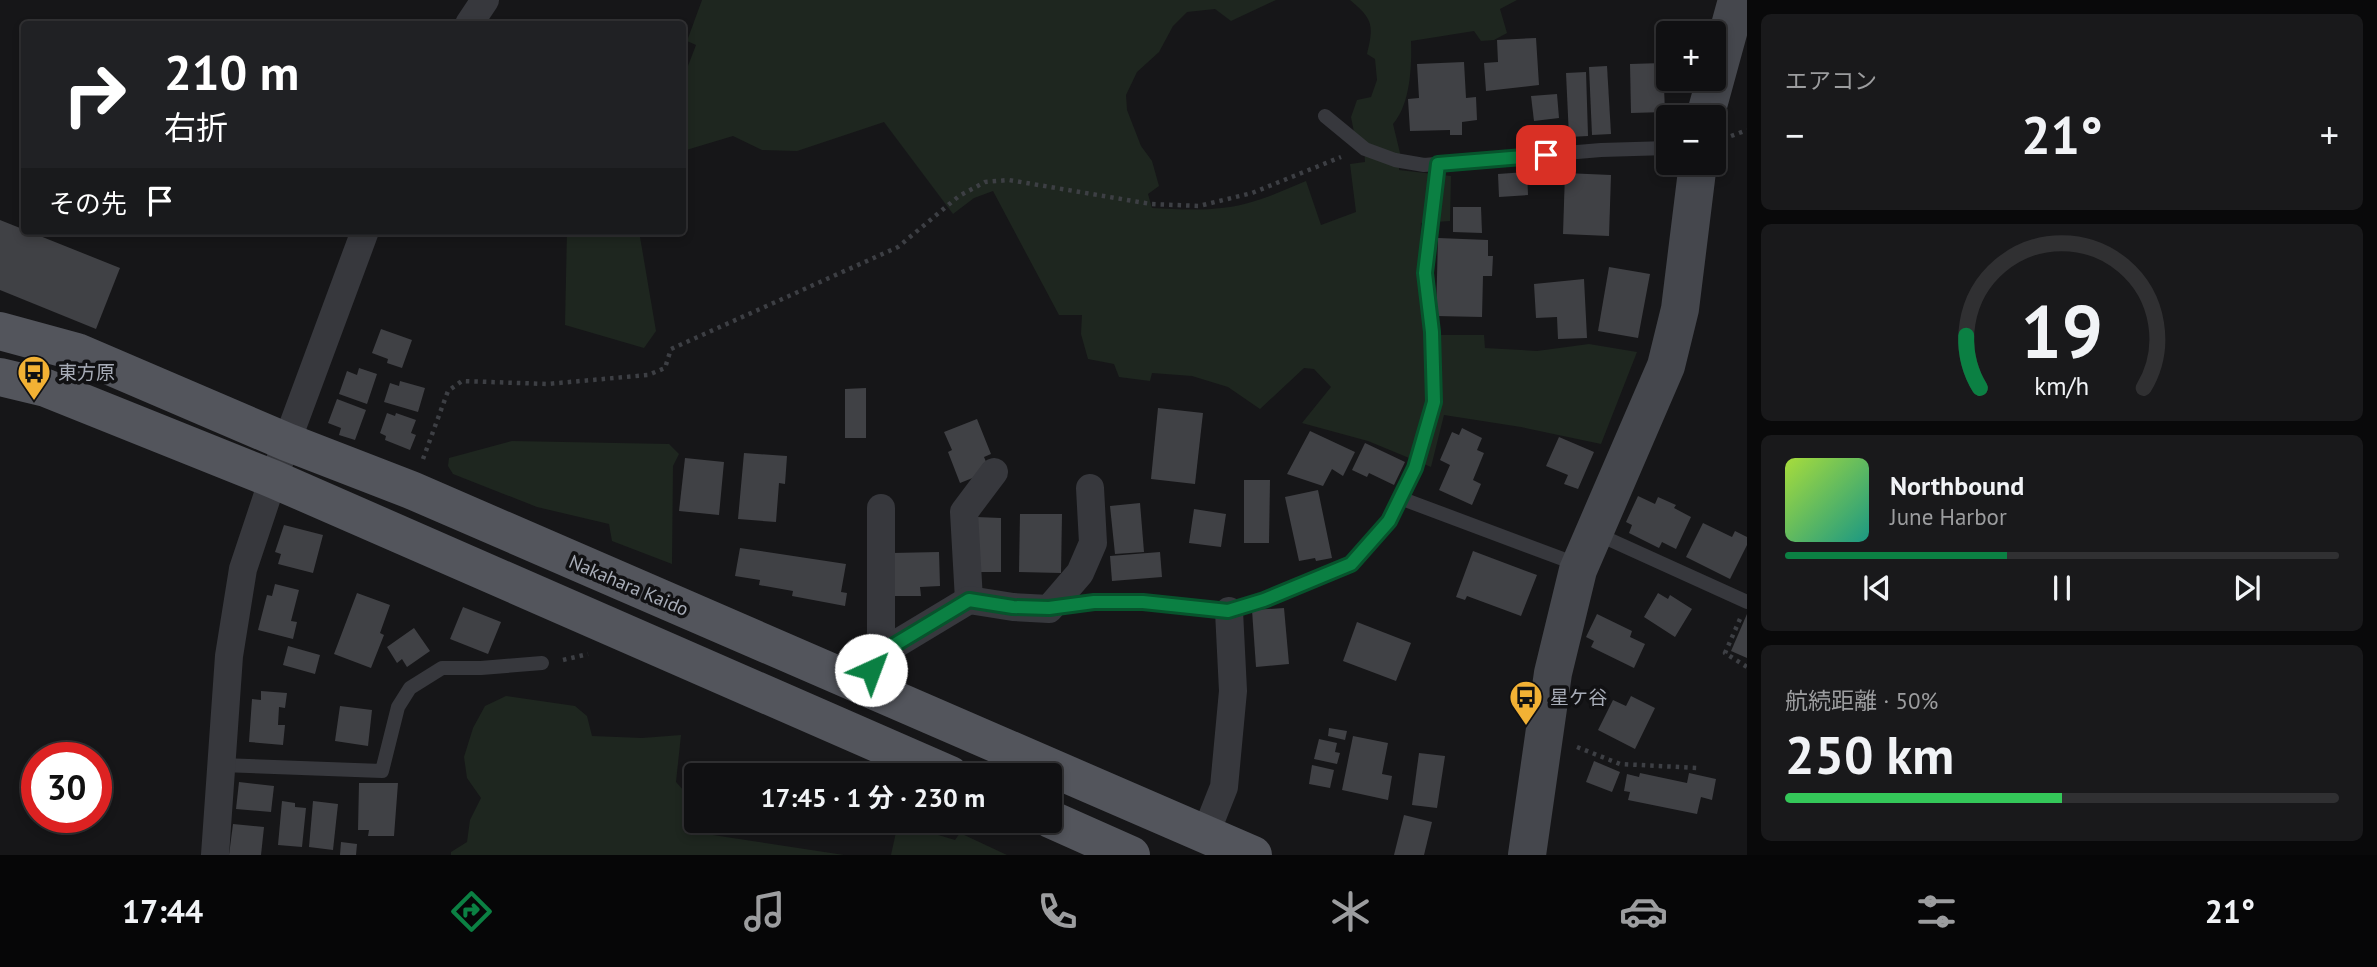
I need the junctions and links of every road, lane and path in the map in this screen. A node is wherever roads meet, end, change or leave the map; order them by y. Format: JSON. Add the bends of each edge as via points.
{"nodes":[{"id":1,"x":485,"y":0,"type":"edge"},
{"id":2,"x":1737,"y":0,"type":"edge"},
{"id":3,"x":471,"y":21,"type":"edge"},
{"id":4,"x":1708,"y":105,"type":"edge"},
{"id":5,"x":1325,"y":116,"type":"dead end"},
{"id":6,"x":1656,"y":148,"type":"edge"},
{"id":7,"x":1365,"y":149,"type":"junction"},
{"id":8,"x":1438,"y":164,"type":"junction"},
{"id":9,"x":1697,"y":175,"type":"edge"},
{"id":10,"x":364,"y":235,"type":"edge"},
{"id":11,"x":0,"y":331,"type":"edge"},
{"id":12,"x":0,"y":377,"type":"edge"},
{"id":13,"x":288,"y":442,"type":"junction"},
{"id":14,"x":994,"y":472,"type":"dead end"},
{"id":15,"x":273,"y":479,"type":"junction"},
{"id":16,"x":1090,"y":488,"type":"dead end"},
{"id":17,"x":411,"y":490,"type":"junction"},
{"id":18,"x":1400,"y":498,"type":"junction"},
{"id":19,"x":881,"y":508,"type":"dead end"},
{"id":20,"x":1587,"y":549,"type":"junction"},
{"id":21,"x":969,"y":600,"type":"junction"},
{"id":22,"x":1049,"y":608,"type":"junction"},
{"id":23,"x":1744,"y":608,"type":"edge"},
{"id":24,"x":1228,"y":611,"type":"junction"},
{"id":25,"x":598,"y":652,"type":"dead end"},
{"id":26,"x":881,"y":653,"type":"junction"},
{"id":27,"x":542,"y":663,"type":"joint"},
{"id":28,"x":1747,"y":667,"type":"edge"},
{"id":29,"x":862,"y":687,"type":"junction"},
{"id":30,"x":1544,"y":734,"type":"junction"},
{"id":31,"x":923,"y":763,"type":"edge"},
{"id":32,"x":221,"y":765,"type":"junction"},
{"id":33,"x":1698,"y":768,"type":"dead end"},
{"id":34,"x":1062,"y":824,"type":"edge"},
{"id":35,"x":1205,"y":835,"type":"junction"},
{"id":36,"x":215,"y":855,"type":"edge"},
{"id":37,"x":1131,"y":855,"type":"edge"},
{"id":38,"x":1253,"y":855,"type":"edge"},
{"id":39,"x":1527,"y":855,"type":"edge"}],
"edges":[{"from":1,"to":3,"type":"street"},
{"from":2,"to":4,"type":"street"},
{"from":5,"to":7,"type":"lane"},
{"from":6,"to":8,"type":"lane"},
{"from":7,"to":8,"type":"lane","via":[[1395,160]]},
{"from":7,"to":17,"type":"path","via":[[1252,193],[1199,206],[1151,204],[1009,180],[985,182],[959,196],[898,247],[671,349],[665,368],[648,375],[547,384],[462,381],[448,391]]},
{"from":8,"to":18,"type":"lane","via":[[1425,273],[1434,402],[1415,468]]},
{"from":9,"to":20,"type":"street","via":[[1680,309],[1667,366]]},
{"from":10,"to":13,"type":"street"},
{"from":11,"to":13,"type":"main road","name":"Nakahara Kaido","via":[[77,352]]},
{"from":12,"to":15,"type":"main road","via":[[46,388]]},
{"from":13,"to":15,"type":"street"},
{"from":13,"to":17,"type":"main road","name":"Nakahara Kaido"},
{"from":14,"to":21,"type":"street","via":[[964,512]]},
{"from":15,"to":31,"type":"main road"},
{"from":15,"to":32,"type":"street","via":[[243,569],[229,656]]},
{"from":16,"to":22,"type":"street","via":[[1093,542],[1080,573]]},
{"from":17,"to":29,"type":"main road","name":"Nakahara Kaido"},
{"from":18,"to":20,"type":"lane"},
{"from":18,"to":24,"type":"lane","via":[[1389,521],[1351,564]]},
{"from":19,"to":26,"type":"street"},
{"from":20,"to":23,"type":"lane"},
{"from":20,"to":30,"type":"street","via":[[1553,673]]},
{"from":21,"to":22,"type":"street"},
{"from":21,"to":26,"type":"street"},
{"from":22,"to":24,"type":"lane","via":[[1143,602]]},
{"from":23,"to":28,"type":"path","via":[[1725,653]]},
{"from":24,"to":35,"type":"street","via":[[1233,691],[1224,787]]},
{"from":25,"to":27,"type":"path"},
{"from":26,"to":29,"type":"street"},
{"from":27,"to":32,"type":"lane","via":[[442,668],[410,688],[398,707],[382,771]]},
{"from":29,"to":35,"type":"main road","name":"Nakahara Kaido"},
{"from":30,"to":33,"type":"path","via":[[1620,764]]},
{"from":30,"to":39,"type":"street"},
{"from":32,"to":36,"type":"street"},
{"from":34,"to":37,"type":"main road"},
{"from":35,"to":38,"type":"main road","name":"Nakahara Kaido"}]}
